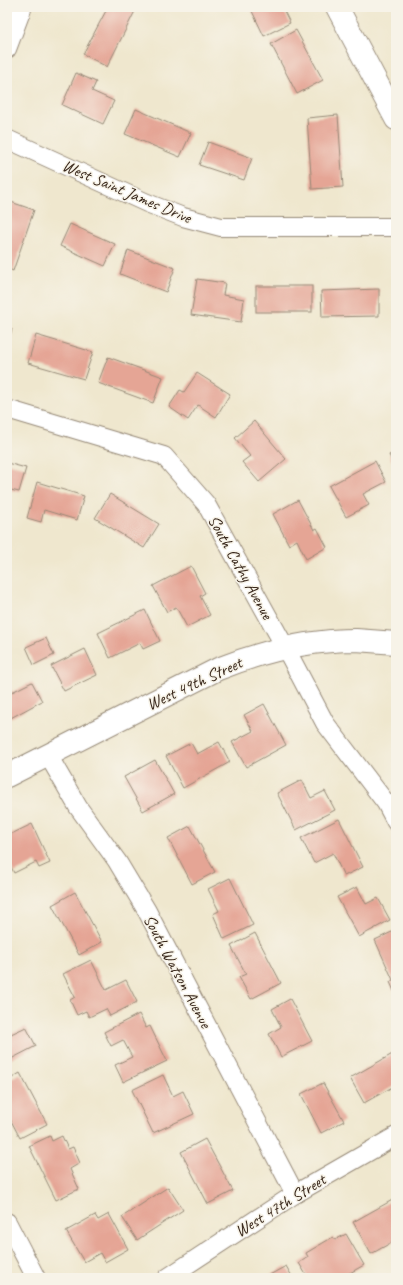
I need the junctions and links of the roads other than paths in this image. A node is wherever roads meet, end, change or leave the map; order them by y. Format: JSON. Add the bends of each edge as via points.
{"nodes":[{"id":1,"x":337,"y":7,"type":"edge"},
{"id":2,"x":22,"y":9,"type":"dead end"},
{"id":3,"x":7,"y":49,"type":"edge"},
{"id":4,"x":395,"y":113,"type":"edge"},
{"id":5,"x":7,"y":139,"type":"edge"},
{"id":6,"x":396,"y":227,"type":"edge"},
{"id":7,"x":7,"y":409,"type":"edge"},
{"id":8,"x":396,"y":643,"type":"edge"},
{"id":9,"x":285,"y":647,"type":"junction"},
{"id":10,"x":48,"y":755,"type":"junction"},
{"id":11,"x":7,"y":776,"type":"edge"},
{"id":12,"x":396,"y":822,"type":"edge"},
{"id":13,"x":396,"y":1136,"type":"edge"},
{"id":14,"x":296,"y":1194,"type":"junction"},
{"id":15,"x":7,"y":1222,"type":"edge"},
{"id":16,"x":36,"y":1278,"type":"edge"},
{"id":17,"x":167,"y":1278,"type":"edge"}],
"edges":[{"from":1,"to":4,"type":"street"},
{"from":2,"to":3,"type":"street"},
{"from":5,"to":6,"type":"street","name":"West Saint James Drive","via":[[147,203],[183,217],[221,227]]},
{"from":7,"to":9,"type":"street","name":"South Cathy Avenue","via":[[164,456],[206,504]]},
{"from":8,"to":9,"type":"street","name":"West 49th Street","via":[[356,640],[314,642]]},
{"from":9,"to":10,"type":"street","name":"West 49th Street","via":[[218,669]]},
{"from":9,"to":12,"type":"street","name":"South Cathy Avenue","via":[[325,723],[386,803]]},
{"from":10,"to":11,"type":"street","name":"West 49th Street"},
{"from":10,"to":14,"type":"street","name":"South Watson Avenue","via":[[78,807],[117,861],[147,911]]},
{"from":13,"to":14,"type":"street","name":"West 47th Street"},
{"from":14,"to":17,"type":"street","name":"West 47th Street"},
{"from":15,"to":16,"type":"street"}]}
